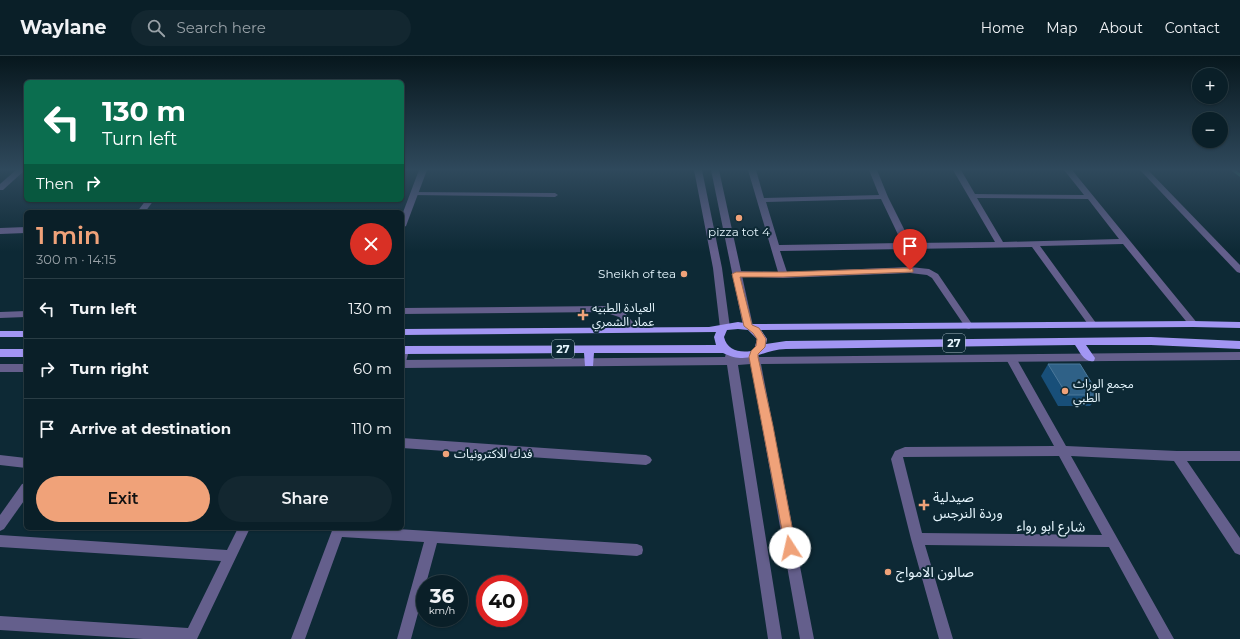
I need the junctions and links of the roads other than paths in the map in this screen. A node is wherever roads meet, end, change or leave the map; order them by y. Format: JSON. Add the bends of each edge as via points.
{"nodes":[{"id":1,"x":413,"y":197,"type":"edge"},
{"id":2,"x":703,"y":197,"type":"edge"},
{"id":3,"x":720,"y":197,"type":"edge"},
{"id":4,"x":876,"y":197,"type":"edge"},
{"id":5,"x":884,"y":197,"type":"edge"},
{"id":6,"x":973,"y":197,"type":"edge"},
{"id":7,"x":1089,"y":197,"type":"edge"},
{"id":8,"x":1170,"y":197,"type":"edge"},
{"id":9,"x":761,"y":200,"type":"joint"},
{"id":10,"x":404,"y":221,"type":"edge"},
{"id":11,"x":24,"y":230,"type":"edge"},
{"id":12,"x":0,"y":231,"type":"edge"},
{"id":13,"x":1125,"y":240,"type":"junction"},
{"id":14,"x":1000,"y":244,"type":"junction"},
{"id":15,"x":1034,"y":244,"type":"junction"},
{"id":16,"x":713,"y":246,"type":"junction"},
{"id":17,"x":730,"y":246,"type":"junction"},
{"id":18,"x":908,"y":246,"type":"junction"},
{"id":19,"x":774,"y":248,"type":"junction"},
{"id":20,"x":1240,"y":270,"type":"edge"},
{"id":21,"x":736,"y":274,"type":"junction"},
{"id":22,"x":783,"y":275,"type":"junction"},
{"id":23,"x":404,"y":311,"type":"edge"},
{"id":24,"x":24,"y":314,"type":"edge"},
{"id":25,"x":0,"y":315,"type":"edge"},
{"id":26,"x":1193,"y":324,"type":"junction"},
{"id":27,"x":1093,"y":325,"type":"junction"},
{"id":28,"x":1221,"y":325,"type":"junction"},
{"id":29,"x":1240,"y":325,"type":"edge"},
{"id":30,"x":969,"y":326,"type":"junction"},
{"id":31,"x":750,"y":327,"type":"junction"},
{"id":32,"x":724,"y":328,"type":"junction"},
{"id":33,"x":635,"y":330,"type":"junction"},
{"id":34,"x":404,"y":332,"type":"edge"},
{"id":35,"x":0,"y":334,"type":"edge"},
{"id":36,"x":24,"y":334,"type":"edge"},
{"id":37,"x":1240,"y":334,"type":"edge"},
{"id":38,"x":1078,"y":342,"type":"junction"},
{"id":39,"x":1239,"y":345,"type":"edge"},
{"id":40,"x":588,"y":349,"type":"junction"},
{"id":41,"x":0,"y":353,"type":"edge"},
{"id":42,"x":24,"y":353,"type":"edge"},
{"id":43,"x":404,"y":353,"type":"edge"},
{"id":44,"x":728,"y":354,"type":"junction"},
{"id":45,"x":755,"y":355,"type":"junction"},
{"id":46,"x":1240,"y":356,"type":"edge"},
{"id":47,"x":1090,"y":358,"type":"junction"},
{"id":48,"x":1011,"y":359,"type":"junction"},
{"id":49,"x":589,"y":363,"type":"junction"},
{"id":50,"x":404,"y":364,"type":"edge"},
{"id":51,"x":0,"y":368,"type":"edge"},
{"id":52,"x":24,"y":368,"type":"edge"},
{"id":53,"x":404,"y":443,"type":"edge"},
{"id":54,"x":1062,"y":451,"type":"junction"},
{"id":55,"x":1177,"y":456,"type":"junction"},
{"id":56,"x":1240,"y":456,"type":"edge"},
{"id":57,"x":0,"y":460,"type":"edge"},
{"id":58,"x":646,"y":460,"type":"dead end"},
{"id":59,"x":24,"y":463,"type":"edge"},
{"id":60,"x":24,"y":491,"type":"edge"},
{"id":61,"x":0,"y":525,"type":"edge"},
{"id":62,"x":243,"y":530,"type":"edge"},
{"id":63,"x":339,"y":530,"type":"edge"},
{"id":64,"x":432,"y":538,"type":"junction"},
{"id":65,"x":917,"y":539,"type":"junction"},
{"id":66,"x":0,"y":541,"type":"edge"},
{"id":67,"x":1113,"y":541,"type":"junction"},
{"id":68,"x":1240,"y":549,"type":"edge"},
{"id":69,"x":637,"y":550,"type":"dead end"},
{"id":70,"x":230,"y":556,"type":"junction"},
{"id":71,"x":0,"y":623,"type":"edge"},
{"id":72,"x":190,"y":637,"type":"edge"},
{"id":73,"x":298,"y":639,"type":"edge"},
{"id":74,"x":404,"y":639,"type":"edge"},
{"id":75,"x":775,"y":639,"type":"edge"},
{"id":76,"x":806,"y":639,"type":"edge"},
{"id":77,"x":946,"y":639,"type":"edge"},
{"id":78,"x":1167,"y":639,"type":"edge"}],
"edges":[{"from":1,"to":10,"type":"street"},
{"from":2,"to":16,"type":"street"},
{"from":3,"to":17,"type":"street"},
{"from":4,"to":9,"type":"street"},
{"from":5,"to":18,"type":"street"},
{"from":6,"to":14,"type":"street"},
{"from":7,"to":13,"type":"street"},
{"from":8,"to":20,"type":"street"},
{"from":9,"to":19,"type":"street"},
{"from":11,"to":12,"type":"street"},
{"from":13,"to":15,"type":"street"},
{"from":13,"to":26,"type":"street"},
{"from":14,"to":15,"type":"street"},
{"from":14,"to":18,"type":"street"},
{"from":15,"to":27,"type":"street"},
{"from":16,"to":17,"type":"street"},
{"from":16,"to":32,"type":"street"},
{"from":17,"to":21,"type":"street"},
{"from":18,"to":19,"type":"street"},
{"from":19,"to":22,"type":"street"},
{"from":21,"to":22,"type":"street"},
{"from":21,"to":31,"type":"street"},
{"from":22,"to":30,"type":"street","via":[[910,270],[929,272],[935,276]]},
{"from":23,"to":33,"type":"street","via":[[605,309],[622,315]]},
{"from":24,"to":25,"type":"street"},
{"from":26,"to":27,"type":"main road","number":"27"},
{"from":26,"to":28,"type":"main road","number":"27"},
{"from":27,"to":30,"type":"main road","number":"27"},
{"from":28,"to":29,"type":"main road","number":"27"},
{"from":28,"to":37,"type":"main road"},
{"from":30,"to":31,"type":"main road","number":"27"},
{"from":31,"to":32,"type":"main road","number":"27","via":[[736,324]]},
{"from":31,"to":45,"type":"main road","via":[[756,330],[762,339],[761,347]]},
{"from":32,"to":33,"type":"main road","number":"27"},
{"from":32,"to":44,"type":"main road","via":[[718,336],[718,341]]},
{"from":33,"to":34,"type":"main road","number":"27"},
{"from":35,"to":36,"type":"main road"},
{"from":38,"to":39,"type":"main road","number":"27","via":[[1185,341]]},
{"from":38,"to":45,"type":"main road","number":"27","via":[[786,345],[772,346]]},
{"from":38,"to":47,"type":"main road"},
{"from":40,"to":43,"type":"main road","number":"27"},
{"from":40,"to":44,"type":"main road","number":"27"},
{"from":40,"to":49,"type":"main road"},
{"from":41,"to":42,"type":"main road"},
{"from":44,"to":45,"type":"street"},
{"from":44,"to":49,"type":"street"},
{"from":44,"to":75,"type":"street"},
{"from":45,"to":48,"type":"street"},
{"from":45,"to":76,"type":"street"},
{"from":46,"to":47,"type":"street"},
{"from":47,"to":48,"type":"street"},
{"from":48,"to":54,"type":"street"},
{"from":49,"to":50,"type":"street"},
{"from":51,"to":52,"type":"street"},
{"from":53,"to":58,"type":"street"},
{"from":54,"to":55,"type":"street"},
{"from":54,"to":65,"type":"street","via":[[899,454],[898,459]]},
{"from":54,"to":67,"type":"street"},
{"from":55,"to":56,"type":"street"},
{"from":55,"to":68,"type":"street"},
{"from":57,"to":59,"type":"street"},
{"from":60,"to":61,"type":"street"},
{"from":62,"to":70,"type":"street"},
{"from":63,"to":64,"type":"street"},
{"from":63,"to":73,"type":"street"},
{"from":64,"to":69,"type":"street"},
{"from":64,"to":74,"type":"street"},
{"from":65,"to":67,"type":"street","name":"شارع ابو رواء"},
{"from":65,"to":77,"type":"street"},
{"from":66,"to":70,"type":"street"},
{"from":67,"to":78,"type":"street"},
{"from":70,"to":72,"type":"street"},
{"from":71,"to":72,"type":"street"}]}
